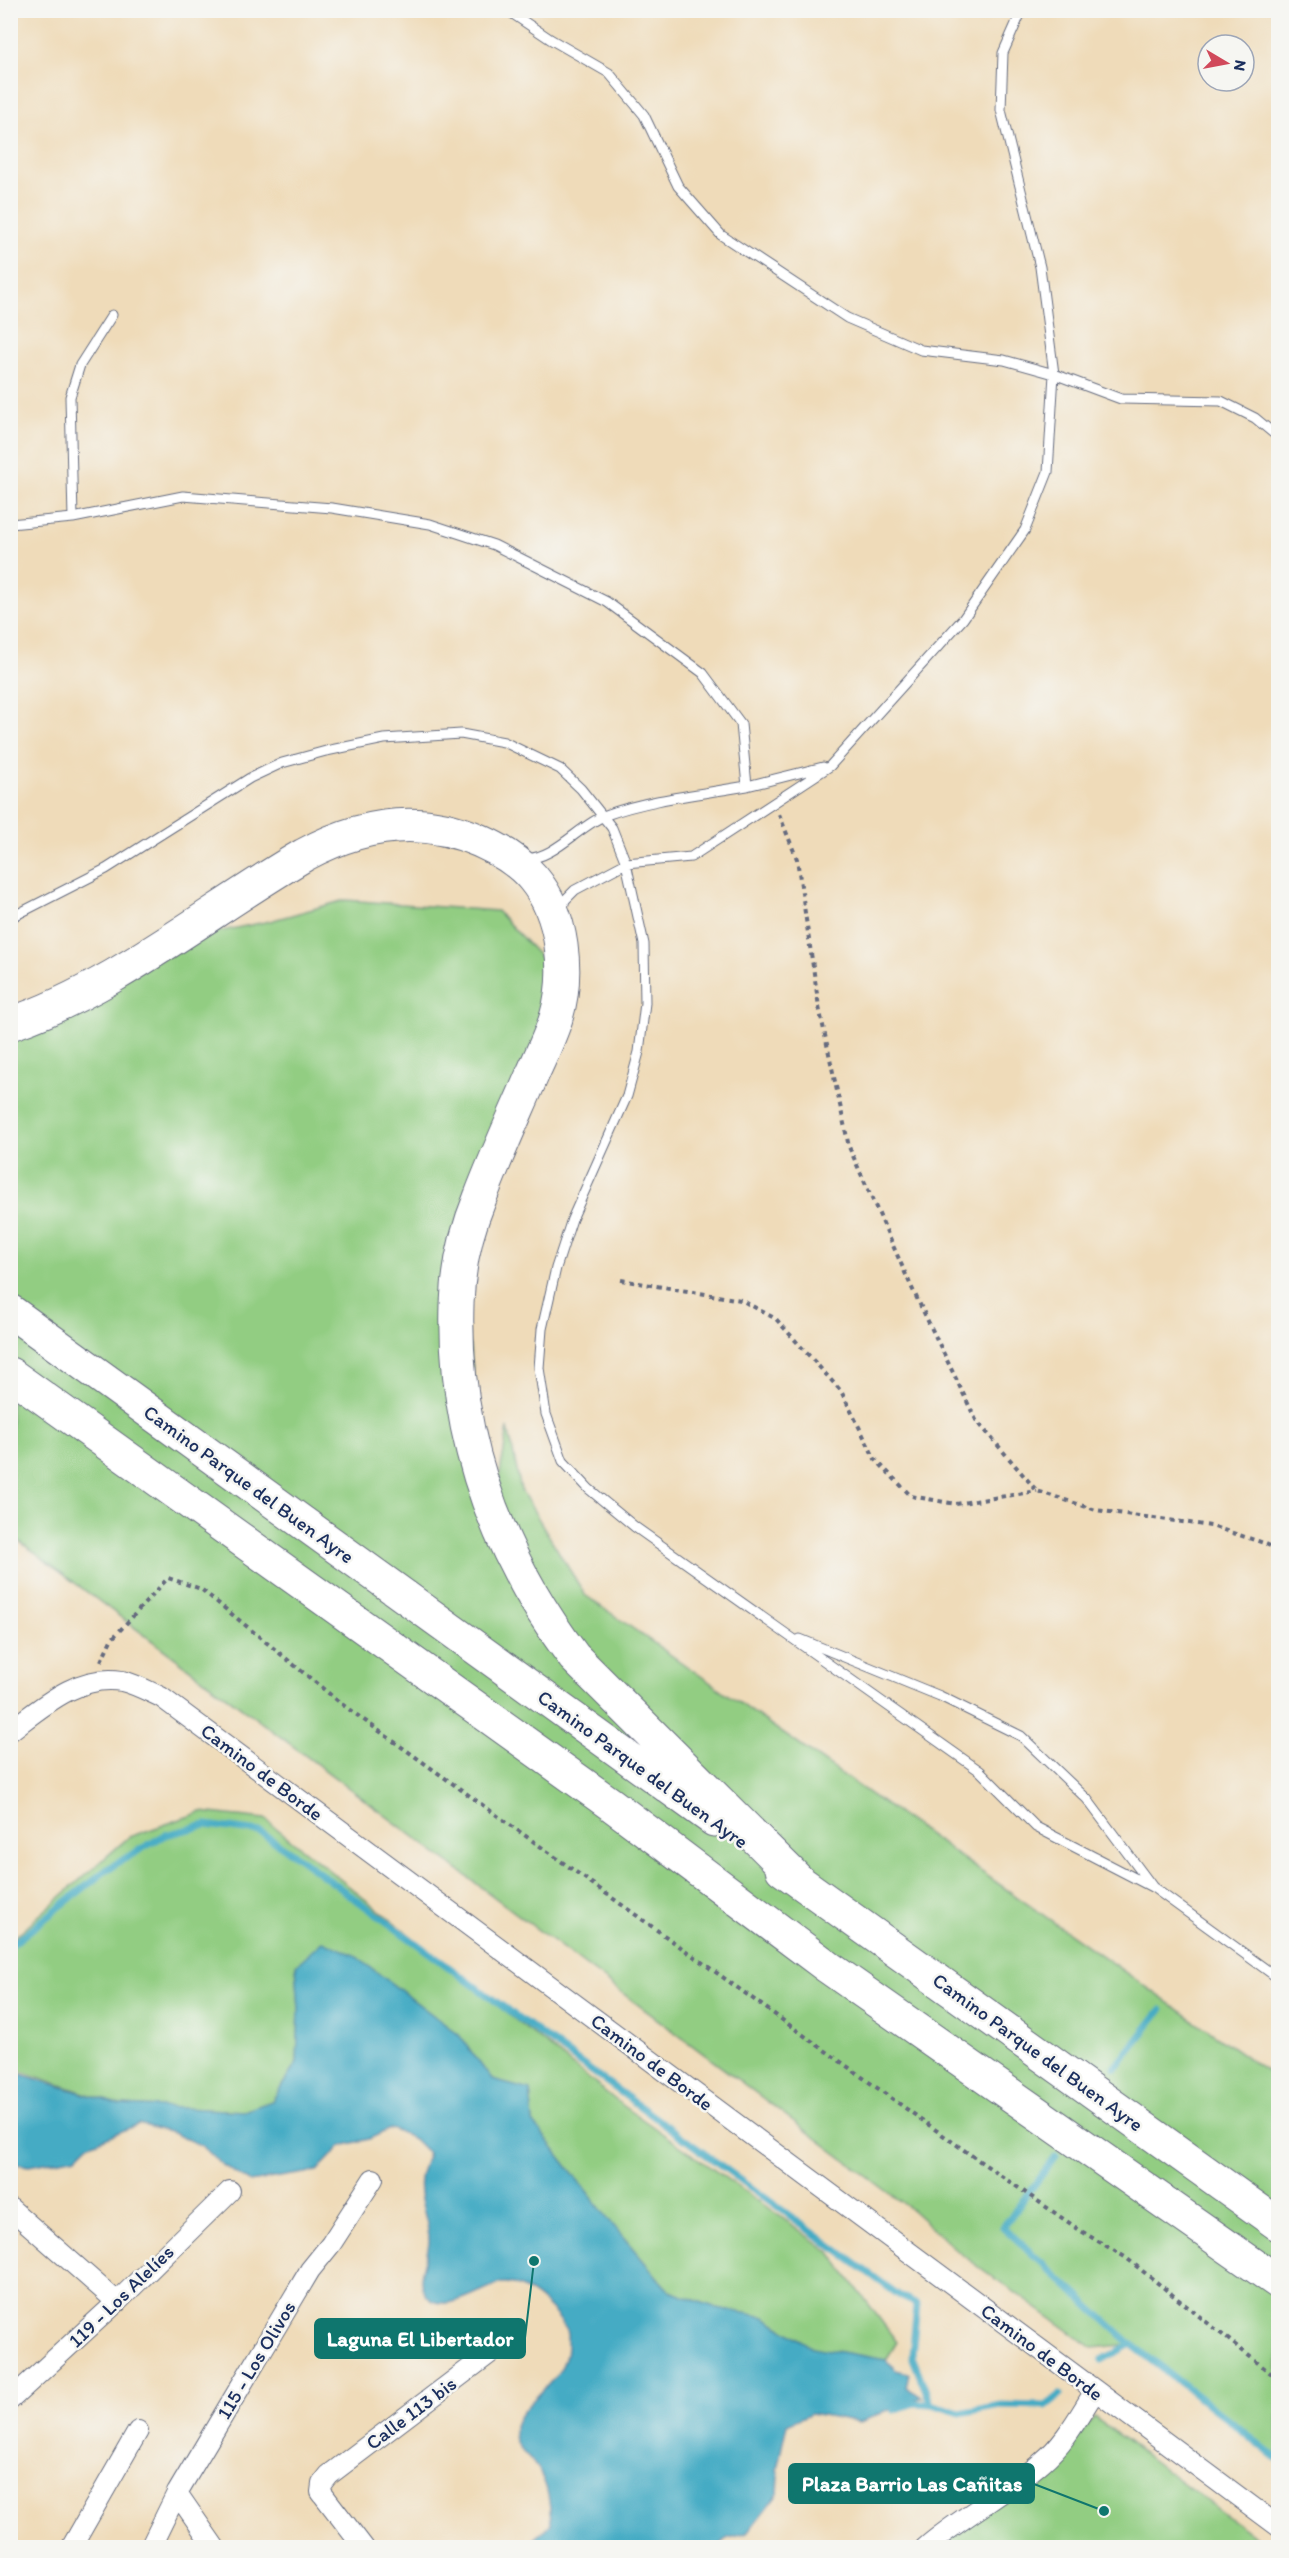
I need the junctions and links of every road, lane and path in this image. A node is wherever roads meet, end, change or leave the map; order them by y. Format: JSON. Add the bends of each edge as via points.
{"nodes":[{"id":1,"x":507,"y":10,"type":"edge"},
{"id":2,"x":1022,"y":10,"type":"edge"},
{"id":3,"x":112,"y":315,"type":"dead end"},
{"id":4,"x":1054,"y":374,"type":"junction"},
{"id":5,"x":1278,"y":437,"type":"edge"},
{"id":6,"x":73,"y":518,"type":"junction"},
{"id":7,"x":10,"y":524,"type":"edge"},
{"id":8,"x":830,"y":766,"type":"junction"},
{"id":9,"x":747,"y":786,"type":"junction"},
{"id":10,"x":774,"y":802,"type":"junction"},
{"id":11,"x":604,"y":815,"type":"junction"},
{"id":12,"x":508,"y":856,"type":"junction"},
{"id":13,"x":626,"y":863,"type":"junction"},
{"id":14,"x":10,"y":918,"type":"edge"},
{"id":15,"x":557,"y":928,"type":"junction"},
{"id":16,"x":10,"y":1024,"type":"edge"},
{"id":17,"x":621,"y":1280,"type":"dead end"},
{"id":18,"x":10,"y":1311,"type":"edge"},
{"id":19,"x":10,"y":1374,"type":"edge"},
{"id":20,"x":1037,"y":1491,"type":"junction"},
{"id":21,"x":1278,"y":1550,"type":"edge"},
{"id":22,"x":785,"y":1633,"type":"junction"},
{"id":23,"x":104,"y":1679,"type":"junction"},
{"id":24,"x":10,"y":1731,"type":"edge"},
{"id":25,"x":800,"y":1882,"type":"junction"},
{"id":26,"x":1154,"y":1888,"type":"junction"},
{"id":27,"x":1278,"y":1978,"type":"edge"},
{"id":28,"x":373,"y":2179,"type":"dead end"},
{"id":29,"x":230,"y":2191,"type":"dead end"},
{"id":30,"x":10,"y":2208,"type":"edge"},
{"id":31,"x":1278,"y":2224,"type":"edge"},
{"id":32,"x":1278,"y":2282,"type":"edge"},
{"id":33,"x":117,"y":2302,"type":"junction"},
{"id":34,"x":510,"y":2338,"type":"dead end"},
{"id":35,"x":1278,"y":2379,"type":"edge"},
{"id":36,"x":1095,"y":2391,"type":"junction"},
{"id":37,"x":10,"y":2400,"type":"edge"},
{"id":38,"x":138,"y":2430,"type":"dead end"},
{"id":39,"x":177,"y":2493,"type":"junction"},
{"id":40,"x":1278,"y":2526,"type":"edge"},
{"id":41,"x":932,"y":2545,"type":"edge"},
{"id":42,"x":71,"y":2547,"type":"edge"},
{"id":43,"x":150,"y":2547,"type":"edge"},
{"id":44,"x":215,"y":2547,"type":"edge"},
{"id":45,"x":364,"y":2547,"type":"edge"}],
"edges":[{"from":1,"to":4,"type":"lane","via":[[609,73],[644,115],[678,186],[721,235],[772,270],[847,318],[921,350],[1004,360]]},
{"from":2,"to":4,"type":"lane","via":[[1003,53],[1001,110],[1040,267]]},
{"from":3,"to":6,"type":"lane","via":[[80,365],[70,397]]},
{"from":4,"to":5,"type":"lane","via":[[1121,399],[1221,401],[1255,418]]},
{"from":4,"to":8,"type":"lane","via":[[1048,472],[1025,530],[963,619]]},
{"from":6,"to":7,"type":"lane"},
{"from":6,"to":9,"type":"lane","via":[[183,496],[215,497],[332,508],[419,522],[494,545],[607,602],[703,673],[741,724]]},
{"from":8,"to":9,"type":"lane"},
{"from":8,"to":10,"type":"lane"},
{"from":9,"to":11,"type":"lane"},
{"from":10,"to":13,"type":"lane","via":[[691,858]]},
{"from":10,"to":20,"type":"path","via":[[797,859],[819,1007],[849,1147],[976,1420]]},
{"from":11,"to":12,"type":"lane","via":[[532,859]]},
{"from":11,"to":13,"type":"lane"},
{"from":11,"to":14,"type":"lane","via":[[560,769],[504,742],[461,734],[384,739],[326,751],[250,778],[106,869]]},
{"from":12,"to":15,"type":"highway","via":[[529,873],[544,893]]},
{"from":12,"to":16,"type":"highway","via":[[474,838],[431,826],[385,826],[349,835],[272,873],[116,973]]},
{"from":13,"to":15,"type":"lane","via":[[575,890],[565,900]]},
{"from":13,"to":22,"type":"lane","via":[[644,944],[645,1003],[639,1052],[627,1096],[572,1220],[556,1268],[542,1329],[539,1368],[546,1414],[563,1461],[589,1489],[635,1527]]},
{"from":15,"to":25,"type":"highway","via":[[563,965],[556,1018],[480,1198],[459,1273],[458,1362],[472,1452],[512,1560],[543,1616],[574,1657]]},
{"from":17,"to":20,"type":"path","via":[[741,1300],[776,1319],[841,1391],[875,1459],[911,1496],[956,1504]]},
{"from":18,"to":25,"type":"highway","name":"Camino Parque del Buen Ayre"},
{"from":19,"to":32,"type":"highway","via":[[612,1805],[828,1966]]},
{"from":20,"to":21,"type":"path","via":[[1095,1510],[1211,1526]]},
{"from":22,"to":26,"type":"lane","via":[[980,1772],[1036,1827]]},
{"from":22,"to":26,"type":"lane","via":[[940,1696],[1021,1736],[1087,1799]]},
{"from":23,"to":24,"type":"street","via":[[61,1694]]},
{"from":23,"to":35,"type":"path","via":[[101,1658],[111,1640],[168,1578],[201,1589],[343,1705],[968,2153],[1081,2232],[1125,2257]]},
{"from":23,"to":36,"type":"street","name":"Camino de Borde","via":[[161,1697]]},
{"from":25,"to":31,"type":"highway","name":"Camino Parque del Buen Ayre"},
{"from":26,"to":27,"type":"lane"},
{"from":28,"to":39,"type":"street","name":"115 - Los Olivos","via":[[310,2270]]},
{"from":29,"to":33,"type":"street","name":"119 - Los Alelíes"},
{"from":30,"to":33,"type":"street"},
{"from":33,"to":37,"type":"street","name":"119 - Los Alelíes"},
{"from":34,"to":45,"type":"street","name":"Calle 113 bis","via":[[322,2484],[321,2492]]},
{"from":36,"to":40,"type":"street","name":"Camino de Borde"},
{"from":36,"to":41,"type":"street","via":[[1064,2441],[1042,2462]]},
{"from":38,"to":42,"type":"street"},
{"from":39,"to":43,"type":"street","name":"115 - Los Olivos"},
{"from":39,"to":44,"type":"street"}]}
